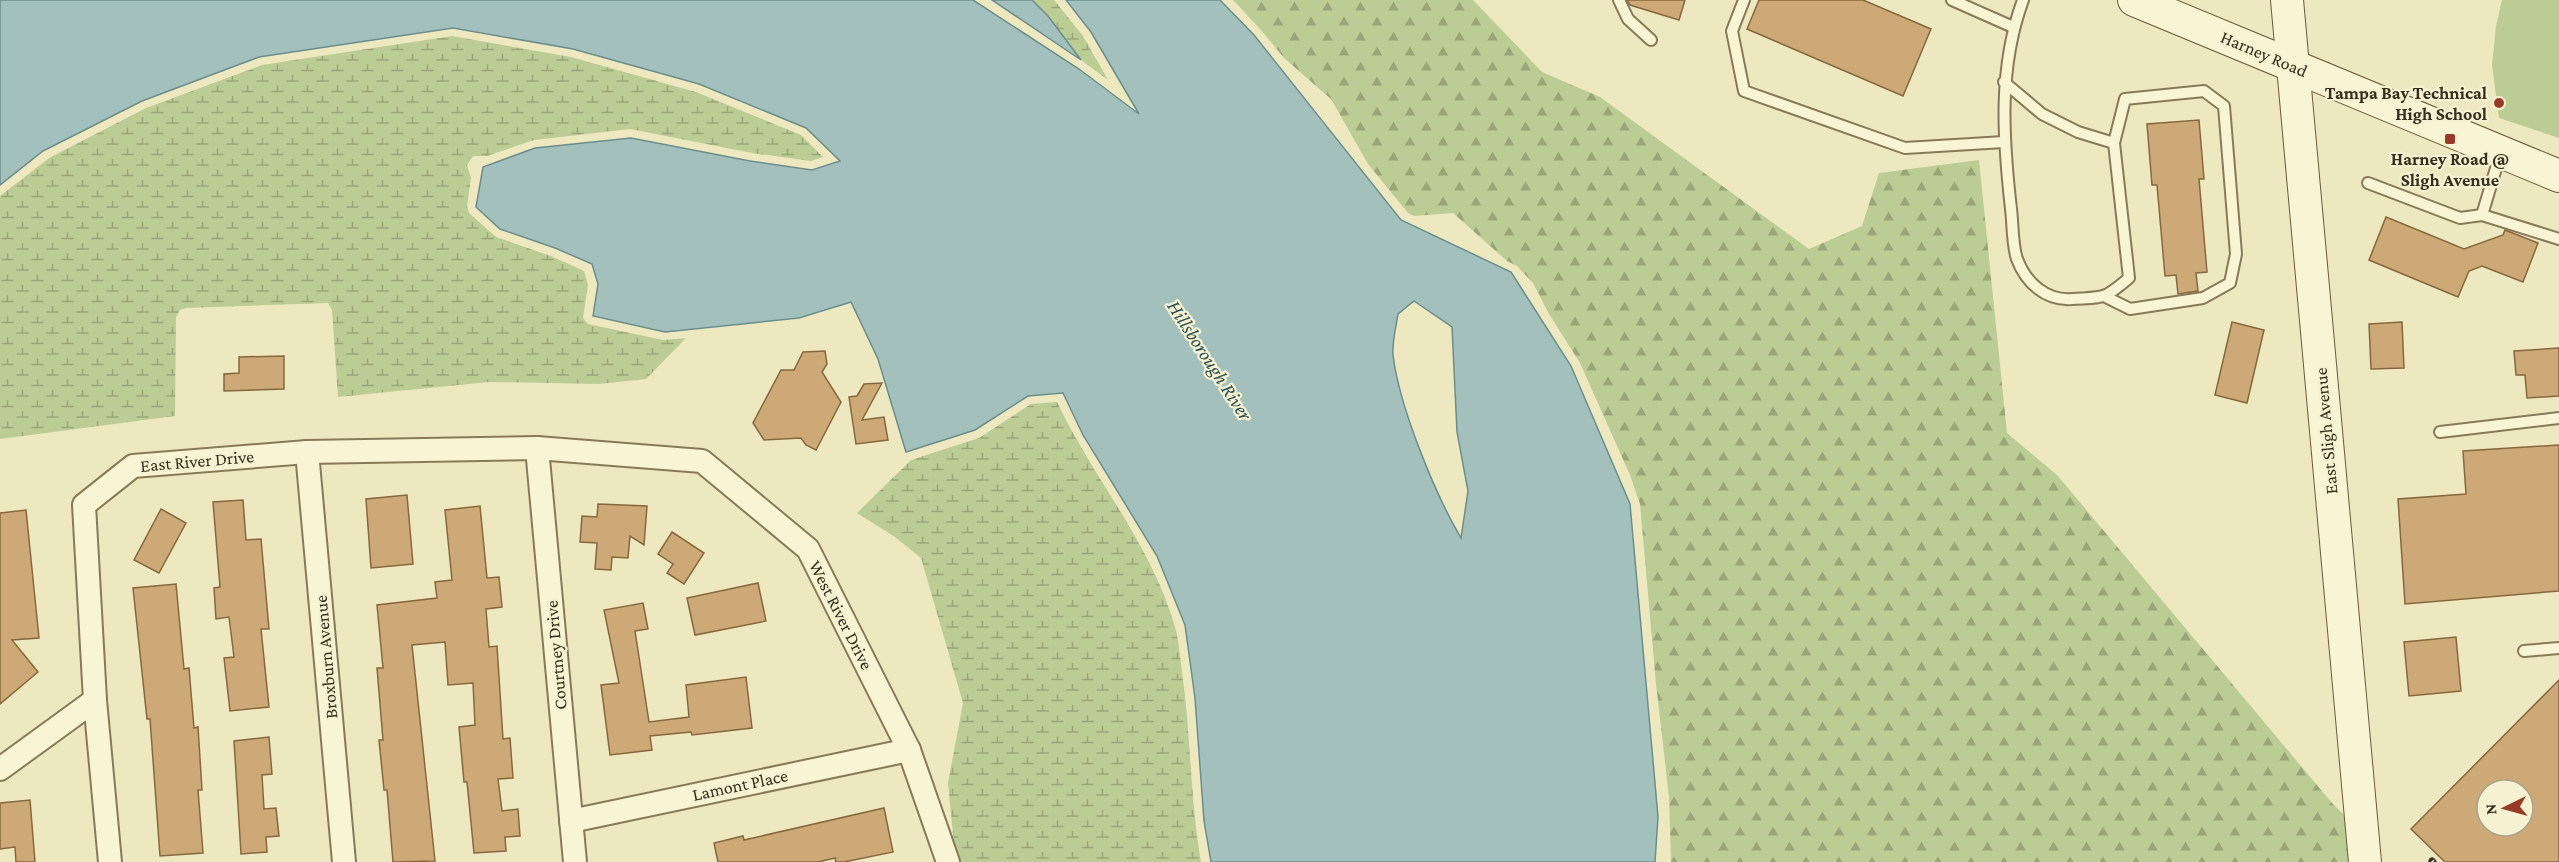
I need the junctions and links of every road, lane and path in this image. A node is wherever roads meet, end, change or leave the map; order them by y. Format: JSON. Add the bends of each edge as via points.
{"nodes":[{"id":1,"x":1619,"y":0,"type":"edge"},
{"id":2,"x":1744,"y":0,"type":"edge"},
{"id":3,"x":1952,"y":0,"type":"edge"},
{"id":4,"x":2023,"y":0,"type":"edge"},
{"id":5,"x":2287,"y":0,"type":"edge"},
{"id":6,"x":2141,"y":1,"type":"edge"},
{"id":7,"x":2013,"y":27,"type":"junction"},
{"id":8,"x":1651,"y":40,"type":"dead end"},
{"id":9,"x":2292,"y":66,"type":"junction"},
{"id":10,"x":2004,"y":82,"type":"junction"},
{"id":11,"x":2004,"y":142,"type":"junction"},
{"id":12,"x":2114,"y":143,"type":"junction"},
{"id":13,"x":2500,"y":152,"type":"junction"},
{"id":14,"x":2559,"y":176,"type":"edge"},
{"id":15,"x":2368,"y":183,"type":"dead end"},
{"id":16,"x":2482,"y":215,"type":"junction"},
{"id":17,"x":2559,"y":239,"type":"edge"},
{"id":18,"x":2106,"y":297,"type":"junction"},
{"id":19,"x":2559,"y":418,"type":"edge"},
{"id":20,"x":2440,"y":432,"type":"dead end"},
{"id":21,"x":537,"y":448,"type":"junction"},
{"id":22,"x":307,"y":452,"type":"junction"},
{"id":23,"x":2559,"y":648,"type":"edge"},
{"id":24,"x":2524,"y":651,"type":"dead end"},
{"id":25,"x":95,"y":700,"type":"junction"},
{"id":26,"x":909,"y":750,"type":"junction"},
{"id":27,"x":0,"y":769,"type":"edge"},
{"id":28,"x":571,"y":821,"type":"junction"},
{"id":29,"x":110,"y":862,"type":"edge"},
{"id":30,"x":344,"y":862,"type":"edge"},
{"id":31,"x":574,"y":862,"type":"edge"},
{"id":32,"x":948,"y":862,"type":"edge"},
{"id":33,"x":2365,"y":862,"type":"edge"}],
"edges":[{"from":1,"to":8,"type":"lane","via":[[1628,20]]},
{"from":2,"to":11,"type":"lane","via":[[1732,31],[1744,91],[1905,148]]},
{"from":3,"to":7,"type":"lane"},
{"from":4,"to":7,"type":"lane"},
{"from":5,"to":9,"type":"street","name":"East Sligh Avenue"},
{"from":6,"to":9,"type":"street","name":"Harney Road"},
{"from":7,"to":10,"type":"lane"},
{"from":9,"to":13,"type":"street","name":"Harney Road"},
{"from":9,"to":33,"type":"street","name":"East Sligh Avenue"},
{"from":10,"to":11,"type":"lane"},
{"from":10,"to":12,"type":"lane","via":[[2042,114],[2078,132]]},
{"from":11,"to":18,"type":"lane","via":[[2017,258],[2038,291],[2060,300]]},
{"from":12,"to":18,"type":"lane","via":[[2129,278]]},
{"from":12,"to":18,"type":"lane","via":[[2125,99],[2204,91],[2224,106],[2236,254],[2230,283],[2203,298],[2130,309]]},
{"from":13,"to":14,"type":"street","name":"Harney Road"},
{"from":13,"to":16,"type":"lane"},
{"from":15,"to":16,"type":"lane","via":[[2460,218]]},
{"from":16,"to":17,"type":"lane"},
{"from":19,"to":20,"type":"lane"},
{"from":21,"to":22,"type":"street","name":"East River Drive"},
{"from":21,"to":26,"type":"street","name":"West River Drive","via":[[702,461],[808,549]]},
{"from":21,"to":28,"type":"street","name":"Courtney Drive"},
{"from":22,"to":25,"type":"street","name":"East River Drive","via":[[133,466],[84,505]]},
{"from":22,"to":30,"type":"street","name":"Broxburn Avenue"},
{"from":23,"to":24,"type":"lane"},
{"from":25,"to":27,"type":"street"},
{"from":25,"to":29,"type":"street","name":"East River Drive"},
{"from":26,"to":28,"type":"street","name":"Lamont Place"},
{"from":26,"to":32,"type":"street","name":"West River Drive"},
{"from":28,"to":31,"type":"street","name":"Courtney Drive"}]}
